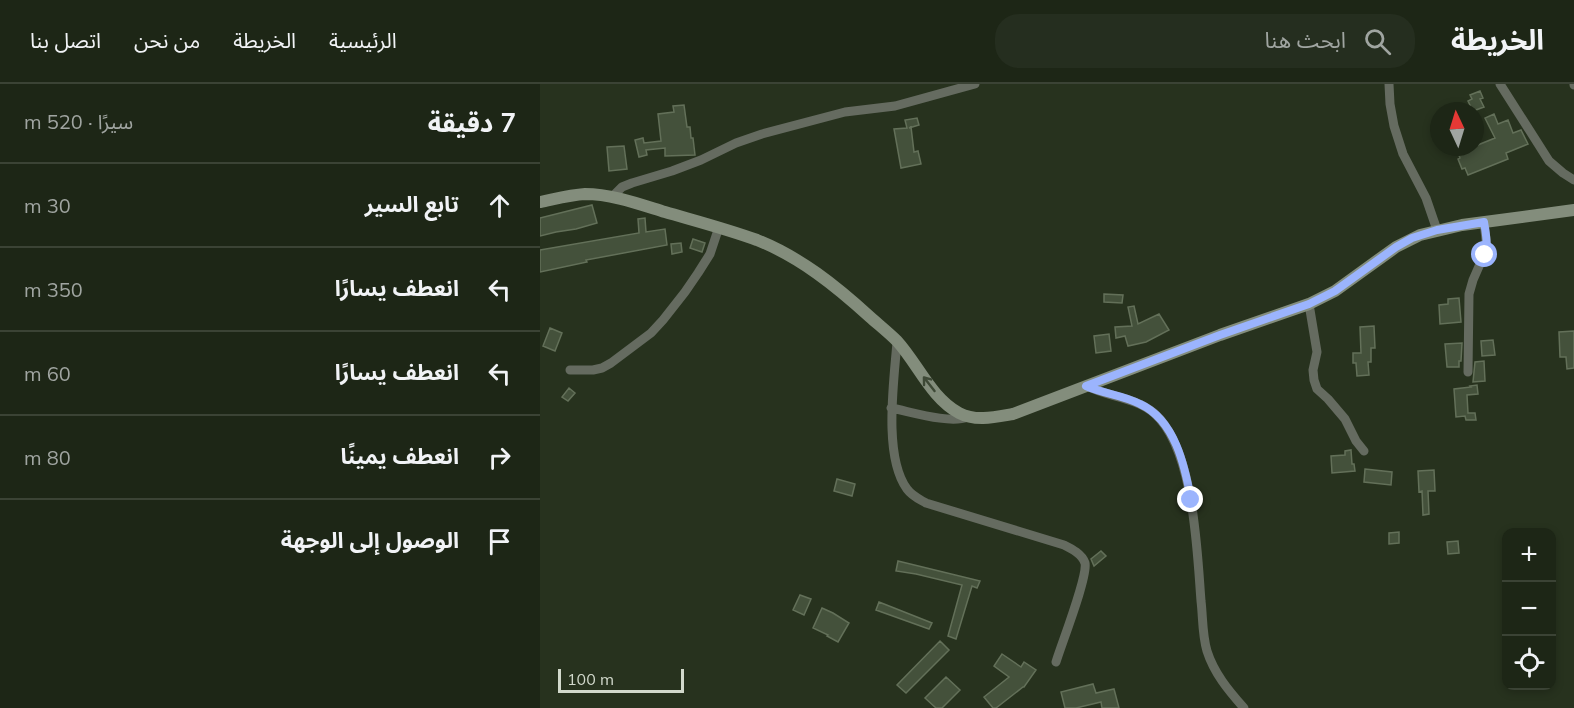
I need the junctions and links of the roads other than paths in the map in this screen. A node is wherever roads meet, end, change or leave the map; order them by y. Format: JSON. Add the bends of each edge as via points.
{"nodes":[{"id":1,"x":975,"y":84,"type":"edge"},
{"id":2,"x":1389,"y":84,"type":"edge"},
{"id":3,"x":1500,"y":84,"type":"edge"},
{"id":4,"x":1574,"y":180,"type":"edge"},
{"id":5,"x":612,"y":197,"type":"junction"},
{"id":6,"x":540,"y":202,"type":"edge"},
{"id":7,"x":1574,"y":210,"type":"edge"},
{"id":8,"x":1484,"y":222,"type":"junction"},
{"id":9,"x":719,"y":227,"type":"junction"},
{"id":10,"x":1437,"y":230,"type":"junction"},
{"id":11,"x":1309,"y":304,"type":"junction"},
{"id":12,"x":897,"y":342,"type":"junction"},
{"id":13,"x":570,"y":370,"type":"dead end"},
{"id":14,"x":1468,"y":372,"type":"dead end"},
{"id":15,"x":1086,"y":386,"type":"junction"},
{"id":16,"x":891,"y":408,"type":"junction"},
{"id":17,"x":968,"y":417,"type":"junction"},
{"id":18,"x":1364,"y":451,"type":"dead end"},
{"id":19,"x":1056,"y":662,"type":"dead end"},
{"id":20,"x":1244,"y":708,"type":"edge"}],
"edges":[{"from":1,"to":5,"type":"street","via":[[895,106],[845,112],[762,134],[632,183]]},
{"from":2,"to":10,"type":"street","via":[[1394,126],[1403,154],[1426,198]]},
{"from":3,"to":4,"type":"street","via":[[1549,161]]},
{"from":5,"to":6,"type":"street","via":[[584,194]]},
{"from":5,"to":9,"type":"street"},
{"from":7,"to":8,"type":"street"},
{"from":8,"to":10,"type":"street"},
{"from":8,"to":14,"type":"street","via":[[1487,248],[1469,294]]},
{"from":9,"to":12,"type":"street","via":[[788,255],[822,277]]},
{"from":9,"to":13,"type":"street","via":[[710,254],[698,273],[651,333],[602,369]]},
{"from":10,"to":11,"type":"street","via":[[1396,247],[1335,291]]},
{"from":11,"to":15,"type":"street"},
{"from":11,"to":18,"type":"street","via":[[1317,352],[1313,370],[1317,389],[1345,419]]},
{"from":12,"to":16,"type":"street"},
{"from":17,"to":12,"type":"street","one_way":true,"via":[[947,405]]},
{"from":15,"to":17,"type":"street","via":[[1013,414]]},
{"from":15,"to":20,"type":"street","via":[[1141,404],[1155,414],[1178,448],[1191,500],[1207,651],[1216,672]]},
{"from":16,"to":17,"type":"street","via":[[950,420]]},
{"from":16,"to":19,"type":"street","via":[[899,475],[915,497],[1064,545],[1081,556],[1085,564],[1083,579]]}]}
